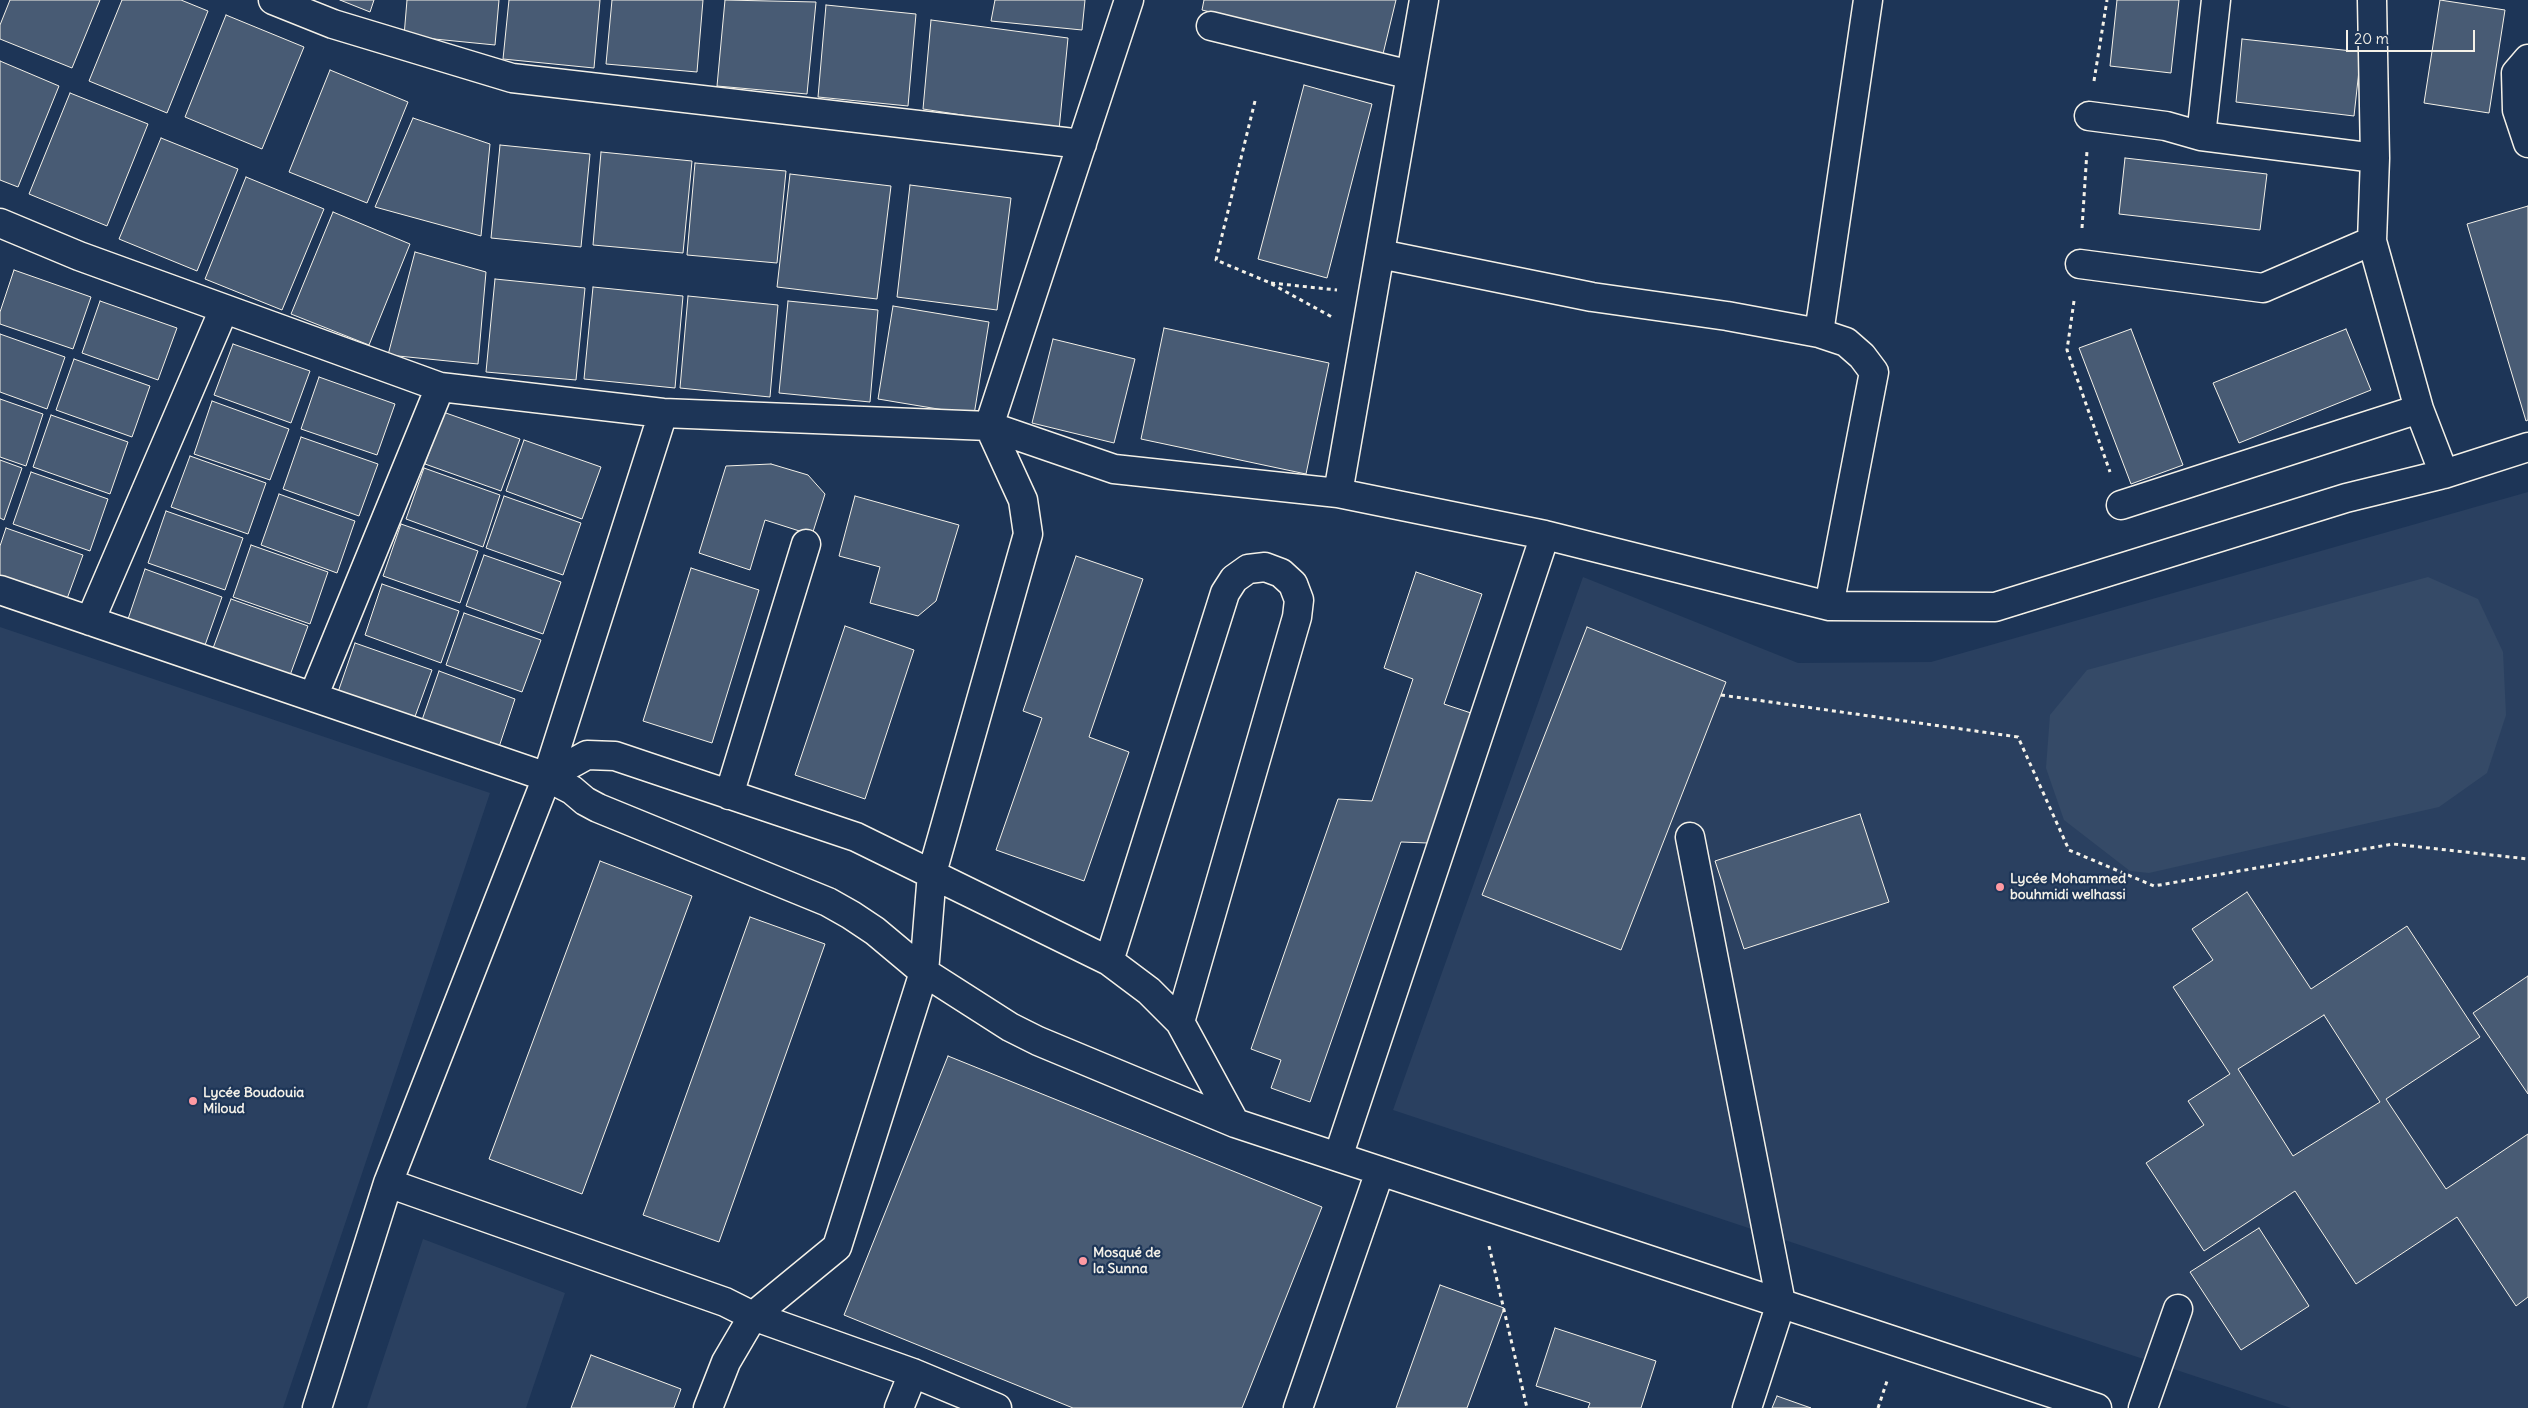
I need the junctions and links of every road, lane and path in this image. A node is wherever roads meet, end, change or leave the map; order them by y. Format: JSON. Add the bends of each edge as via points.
{"nodes":[{"id":1,"x":273,"y":0,"type":"edge"},
{"id":2,"x":1129,"y":0,"type":"edge"},
{"id":3,"x":1424,"y":0,"type":"edge"},
{"id":4,"x":1868,"y":0,"type":"edge"},
{"id":5,"x":2216,"y":0,"type":"edge"},
{"id":6,"x":2372,"y":0,"type":"edge"},
{"id":7,"x":1211,"y":26,"type":"dead end"},
{"id":8,"x":2528,"y":59,"type":"edge"},
{"id":9,"x":1411,"y":75,"type":"junction"},
{"id":10,"x":1255,"y":101,"type":"dead end"},
{"id":11,"x":2089,"y":116,"type":"dead end"},
{"id":12,"x":2201,"y":136,"type":"junction"},
{"id":13,"x":2528,"y":143,"type":"edge"},
{"id":14,"x":1082,"y":144,"type":"junction"},
{"id":15,"x":2375,"y":158,"type":"junction"},
{"id":16,"x":2,"y":228,"type":"edge"},
{"id":17,"x":2372,"y":241,"type":"junction"},
{"id":18,"x":1380,"y":254,"type":"junction"},
{"id":19,"x":2080,"y":264,"type":"dead end"},
{"id":20,"x":1268,"y":282,"type":"junction"},
{"id":21,"x":1373,"y":294,"type":"junction"},
{"id":22,"x":224,"y":309,"type":"junction"},
{"id":23,"x":1819,"y":333,"type":"junction"},
{"id":24,"x":1366,"y":335,"type":"junction"},
{"id":25,"x":440,"y":387,"type":"junction"},
{"id":26,"x":2419,"y":409,"type":"junction"},
{"id":27,"x":663,"y":413,"type":"junction"},
{"id":28,"x":989,"y":426,"type":"junction"},
{"id":29,"x":2528,"y":447,"type":"edge"},
{"id":30,"x":2444,"y":474,"type":"junction"},
{"id":31,"x":1338,"y":493,"type":"junction"},
{"id":32,"x":2121,"y":505,"type":"dead end"},
{"id":33,"x":1545,"y":535,"type":"junction"},
{"id":34,"x":806,"y":544,"type":"dead end"},
{"id":35,"x":0,"y":590,"type":"edge"},
{"id":36,"x":1829,"y":606,"type":"junction"},
{"id":37,"x":90,"y":621,"type":"junction"},
{"id":38,"x":1721,"y":695,"type":"dead end"},
{"id":39,"x":313,"y":697,"type":"junction"},
{"id":40,"x":547,"y":777,"type":"junction"},
{"id":41,"x":729,"y":794,"type":"junction"},
{"id":42,"x":1690,"y":837,"type":"dead end"},
{"id":43,"x":2528,"y":859,"type":"edge"},
{"id":44,"x":932,"y":873,"type":"junction"},
{"id":45,"x":1109,"y":960,"type":"junction"},
{"id":46,"x":924,"y":972,"type":"junction"},
{"id":47,"x":1180,"y":1022,"type":"junction"},
{"id":48,"x":1235,"y":1123,"type":"junction"},
{"id":49,"x":1338,"y":1157,"type":"junction"},
{"id":50,"x":1380,"y":1171,"type":"junction"},
{"id":51,"x":388,"y":1183,"type":"junction"},
{"id":52,"x":1479,"y":1204,"type":"junction"},
{"id":53,"x":1781,"y":1303,"type":"junction"},
{"id":54,"x":2178,"y":1309,"type":"dead end"},
{"id":55,"x":753,"y":1316,"type":"junction"},
{"id":56,"x":912,"y":1374,"type":"junction"},
{"id":57,"x":2089,"y":1407,"type":"edge"},
{"id":58,"x":317,"y":1408,"type":"edge"},
{"id":59,"x":708,"y":1408,"type":"edge"},
{"id":60,"x":899,"y":1408,"type":"edge"},
{"id":61,"x":997,"y":1408,"type":"edge"},
{"id":62,"x":1298,"y":1408,"type":"edge"},
{"id":63,"x":1527,"y":1408,"type":"edge"},
{"id":64,"x":1747,"y":1408,"type":"edge"},
{"id":65,"x":2143,"y":1408,"type":"edge"}],
"edges":[{"from":1,"to":14,"type":"street","via":[[333,24],[512,78]]},
{"from":2,"to":14,"type":"street"},
{"from":3,"to":9,"type":"street"},
{"from":4,"to":23,"type":"street"},
{"from":5,"to":12,"type":"street"},
{"from":6,"to":15,"type":"street"},
{"from":7,"to":9,"type":"street"},
{"from":8,"to":13,"type":"street","via":[[2516,73],[2517,110]]},
{"from":9,"to":18,"type":"street"},
{"from":10,"to":20,"type":"path","via":[[1216,260]]},
{"from":11,"to":12,"type":"street","via":[[2166,126]]},
{"from":12,"to":15,"type":"street"},
{"from":14,"to":28,"type":"street"},
{"from":15,"to":17,"type":"street"},
{"from":16,"to":22,"type":"street"},
{"from":17,"to":19,"type":"street","via":[[2263,288]]},
{"from":17,"to":26,"type":"street"},
{"from":18,"to":21,"type":"street"},
{"from":18,"to":23,"type":"street","via":[[1592,297]]},
{"from":20,"to":21,"type":"path"},
{"from":20,"to":24,"type":"path"},
{"from":21,"to":24,"type":"street"},
{"from":22,"to":25,"type":"street"},
{"from":22,"to":37,"type":"street"},
{"from":23,"to":36,"type":"street","via":[[1846,342],[1874,372]]},
{"from":24,"to":31,"type":"street"},
{"from":25,"to":27,"type":"street"},
{"from":25,"to":39,"type":"street"},
{"from":26,"to":30,"type":"street"},
{"from":26,"to":32,"type":"street"},
{"from":27,"to":28,"type":"street"},
{"from":27,"to":40,"type":"street"},
{"from":28,"to":31,"type":"street","via":[[1114,469]]},
{"from":28,"to":44,"type":"street","via":[[1023,500],[1028,534]]},
{"from":29,"to":30,"type":"street"},
{"from":30,"to":36,"type":"street","via":[[2346,498],[1995,607]]},
{"from":31,"to":33,"type":"street"},
{"from":33,"to":36,"type":"street"},
{"from":33,"to":49,"type":"street"},
{"from":34,"to":41,"type":"street"},
{"from":35,"to":37,"type":"street"},
{"from":37,"to":39,"type":"street"},
{"from":38,"to":43,"type":"path","via":[[2018,737],[2069,850],[2154,886],[2393,844]]},
{"from":39,"to":40,"type":"street"},
{"from":40,"to":41,"type":"street","via":[[587,755],[601,754]]},
{"from":40,"to":46,"type":"street","via":[[598,808],[828,902],[875,931]]},
{"from":40,"to":51,"type":"street"},
{"from":41,"to":44,"type":"street","via":[[856,837]]},
{"from":42,"to":53,"type":"street"},
{"from":44,"to":45,"type":"street"},
{"from":44,"to":46,"type":"street"},
{"from":45,"to":47,"type":"street","via":[[1149,991]]},
{"from":45,"to":47,"type":"street","via":[[1226,593],[1234,579],[1248,569],[1265,567],[1281,572],[1293,584],[1299,600],[1297,617]]},
{"from":46,"to":48,"type":"street","via":[[1010,1027],[1038,1041]]},
{"from":46,"to":55,"type":"street","via":[[837,1247]]},
{"from":47,"to":48,"type":"street"},
{"from":48,"to":49,"type":"street"},
{"from":49,"to":50,"type":"street"},
{"from":50,"to":52,"type":"street"},
{"from":50,"to":62,"type":"street"},
{"from":51,"to":55,"type":"street","via":[[715,1298]]},
{"from":51,"to":58,"type":"street"},
{"from":52,"to":53,"type":"street"},
{"from":52,"to":63,"type":"path"},
{"from":53,"to":57,"type":"street"},
{"from":53,"to":64,"type":"street"},
{"from":54,"to":65,"type":"street"},
{"from":55,"to":56,"type":"street"},
{"from":55,"to":59,"type":"street","via":[[726,1362]]},
{"from":56,"to":60,"type":"street"},
{"from":56,"to":61,"type":"street"}]}
